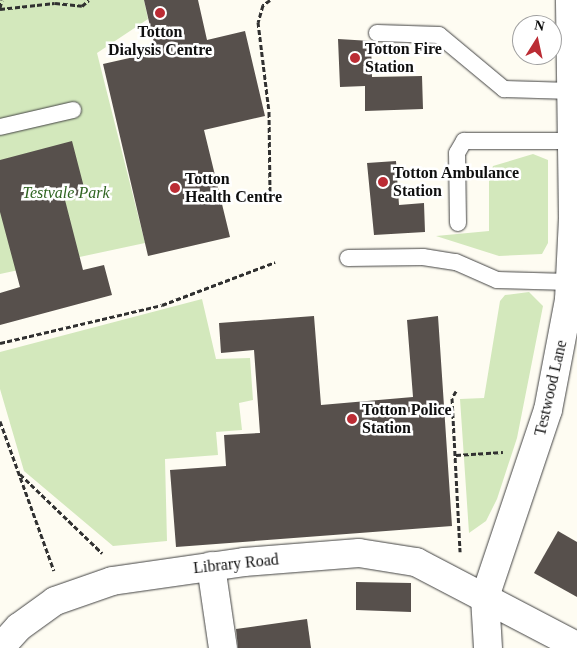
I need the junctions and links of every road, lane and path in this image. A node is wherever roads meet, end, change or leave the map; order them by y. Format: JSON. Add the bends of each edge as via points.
{"nodes":[{"id":1,"x":2,"y":0,"type":"edge"},
{"id":2,"x":89,"y":0,"type":"edge"},
{"id":3,"x":270,"y":0,"type":"edge"},
{"id":4,"x":570,"y":0,"type":"edge"},
{"id":5,"x":0,"y":8,"type":"edge"},
{"id":6,"x":377,"y":33,"type":"dead end"},
{"id":7,"x":572,"y":91,"type":"junction"},
{"id":8,"x":73,"y":110,"type":"dead end"},
{"id":9,"x":0,"y":127,"type":"edge"},
{"id":10,"x":572,"y":141,"type":"junction"},
{"id":11,"x":270,"y":195,"type":"dead end"},
{"id":12,"x":458,"y":223,"type":"dead end"},
{"id":13,"x":348,"y":258,"type":"dead end"},
{"id":14,"x":275,"y":262,"type":"dead end"},
{"id":15,"x":572,"y":290,"type":"edge"},
{"id":16,"x":0,"y":343,"type":"edge"},
{"id":17,"x":456,"y":391,"type":"dead end"},
{"id":18,"x":0,"y":421,"type":"edge"},
{"id":19,"x":1,"y":426,"type":"edge"},
{"id":20,"x":456,"y":455,"type":"junction"},
{"id":21,"x":534,"y":455,"type":"junction"},
{"id":22,"x":18,"y":472,"type":"junction"},
{"id":23,"x":211,"y":566,"type":"junction"},
{"id":24,"x":128,"y":578,"type":"junction"},
{"id":25,"x":452,"y":579,"type":"junction"},
{"id":26,"x":485,"y":597,"type":"junction"},
{"id":27,"x":64,"y":598,"type":"junction"},
{"id":28,"x":577,"y":646,"type":"edge"},
{"id":29,"x":0,"y":648,"type":"edge"},
{"id":30,"x":223,"y":648,"type":"edge"},
{"id":31,"x":488,"y":648,"type":"edge"}],
"edges":[{"from":1,"to":5,"type":"path"},
{"from":2,"to":5,"type":"path","via":[[82,6],[55,3]]},
{"from":3,"to":11,"type":"path","via":[[263,5],[258,22],[269,112]]},
{"from":4,"to":7,"type":"street","name":"Testwood Lane"},
{"from":6,"to":7,"type":"lane","via":[[440,35],[504,89]]},
{"from":7,"to":10,"type":"street","name":"Testwood Lane"},
{"from":8,"to":9,"type":"lane"},
{"from":10,"to":12,"type":"lane","via":[[464,141],[457,153]]},
{"from":10,"to":15,"type":"street","name":"Testwood Lane"},
{"from":13,"to":15,"type":"lane","via":[[423,257],[456,262],[498,280]]},
{"from":14,"to":16,"type":"path","via":[[162,305]]},
{"from":15,"to":21,"type":"street","name":"Testwood Lane","via":[[555,383]]},
{"from":17,"to":20,"type":"path","via":[[452,398]]},
{"from":18,"to":19,"type":"path"},
{"from":19,"to":22,"type":"path"},
{"from":20,"to":21,"type":"path","via":[[516,452]]},
{"from":20,"to":25,"type":"path","via":[[462,547]]},
{"from":21,"to":26,"type":"street","name":"Testwood Lane"},
{"from":22,"to":24,"type":"path"},
{"from":22,"to":27,"type":"path"},
{"from":23,"to":24,"type":"street","name":"Library Road"},
{"from":23,"to":25,"type":"street","name":"Library Road","via":[[359,553],[396,556]]},
{"from":23,"to":30,"type":"street"},
{"from":24,"to":27,"type":"street","name":"Library Road"},
{"from":25,"to":26,"type":"street","name":"Library Road"},
{"from":26,"to":28,"type":"street","name":"Library Road"},
{"from":26,"to":31,"type":"street","name":"Testwood Lane"},
{"from":27,"to":29,"type":"street","name":"Library Road","via":[[31,617]]}]}
